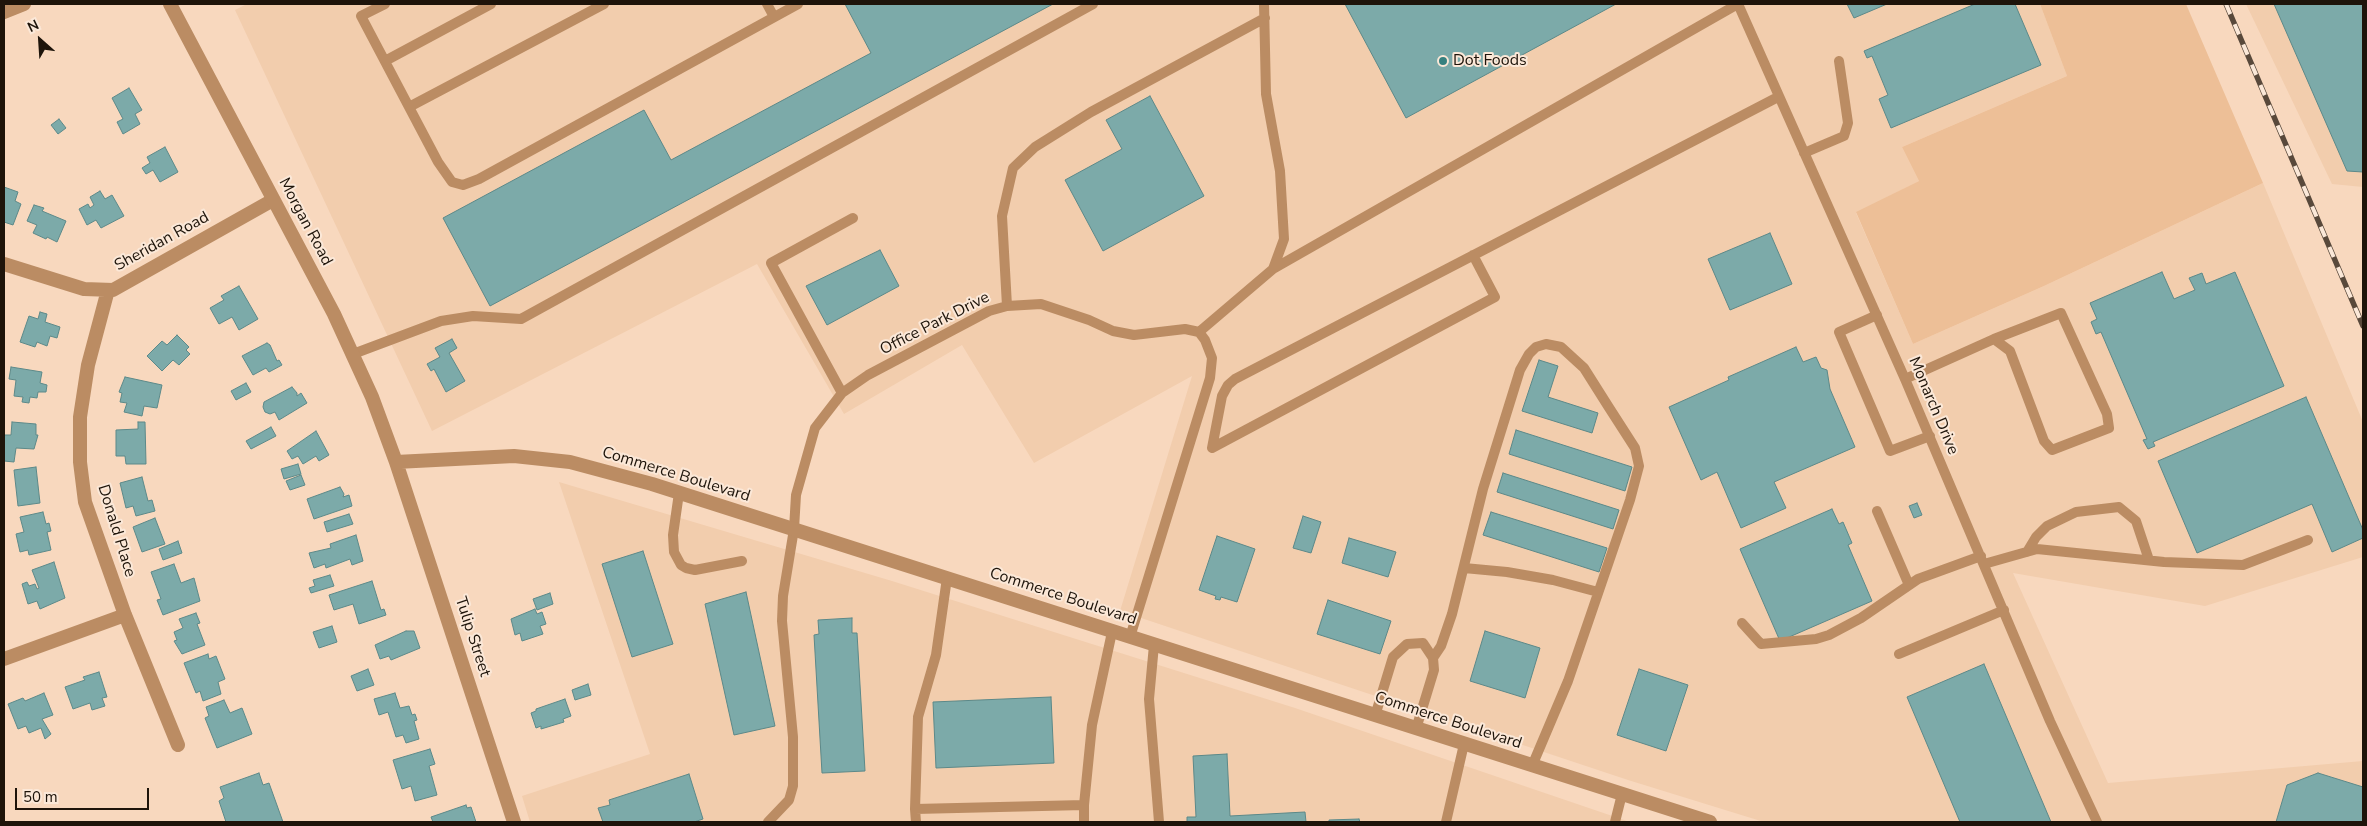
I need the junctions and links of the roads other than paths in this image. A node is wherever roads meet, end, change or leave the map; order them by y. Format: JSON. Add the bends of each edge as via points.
{"nodes":[{"id":1,"x":24,"y":4,"type":"edge"},
{"id":2,"x":170,"y":4,"type":"edge"},
{"id":3,"x":385,"y":4,"type":"edge"},
{"id":4,"x":492,"y":4,"type":"edge"},
{"id":5,"x":604,"y":4,"type":"edge"},
{"id":6,"x":767,"y":4,"type":"edge"},
{"id":7,"x":798,"y":4,"type":"edge"},
{"id":8,"x":1093,"y":4,"type":"edge"},
{"id":9,"x":1264,"y":4,"type":"edge"},
{"id":10,"x":1738,"y":4,"type":"edge"},
{"id":11,"x":4,"y":12,"type":"edge"},
{"id":12,"x":774,"y":17,"type":"junction"},
{"id":13,"x":1265,"y":18,"type":"junction"},
{"id":14,"x":385,"y":61,"type":"junction"},
{"id":15,"x":1839,"y":61,"type":"dead end"},
{"id":16,"x":1778,"y":97,"type":"junction"},
{"id":17,"x":409,"y":107,"type":"junction"},
{"id":18,"x":1804,"y":153,"type":"junction"},
{"id":19,"x":274,"y":200,"type":"junction"},
{"id":20,"x":854,"y":218,"type":"dead end"},
{"id":21,"x":1473,"y":256,"type":"junction"},
{"id":22,"x":4,"y":264,"type":"edge"},
{"id":23,"x":1273,"y":270,"type":"junction"},
{"id":24,"x":108,"y":290,"type":"junction"},
{"id":25,"x":1007,"y":306,"type":"junction"},
{"id":26,"x":1877,"y":315,"type":"junction"},
{"id":27,"x":1199,"y":332,"type":"junction"},
{"id":28,"x":1994,"y":339,"type":"junction"},
{"id":29,"x":353,"y":354,"type":"junction"},
{"id":30,"x":1905,"y":379,"type":"junction"},
{"id":31,"x":842,"y":393,"type":"junction"},
{"id":32,"x":1930,"y":436,"type":"junction"},
{"id":33,"x":396,"y":462,"type":"junction"},
{"id":34,"x":679,"y":493,"type":"junction"},
{"id":35,"x":1877,"y":511,"type":"dead end"},
{"id":36,"x":794,"y":529,"type":"junction"},
{"id":37,"x":2308,"y":540,"type":"dead end"},
{"id":38,"x":2027,"y":552,"type":"junction"},
{"id":39,"x":1982,"y":560,"type":"junction"},
{"id":40,"x":2149,"y":560,"type":"junction"},
{"id":41,"x":742,"y":561,"type":"dead end"},
{"id":42,"x":1464,"y":568,"type":"junction"},
{"id":43,"x":946,"y":578,"type":"junction"},
{"id":44,"x":1908,"y":585,"type":"junction"},
{"id":45,"x":1598,"y":592,"type":"junction"},
{"id":46,"x":2004,"y":610,"type":"junction"},
{"id":47,"x":126,"y":615,"type":"junction"},
{"id":48,"x":1742,"y":623,"type":"dead end"},
{"id":49,"x":1112,"y":632,"type":"junction"},
{"id":50,"x":1130,"y":637,"type":"junction"},
{"id":51,"x":1154,"y":645,"type":"junction"},
{"id":52,"x":1899,"y":654,"type":"dead end"},
{"id":53,"x":1434,"y":658,"type":"junction"},
{"id":54,"x":4,"y":659,"type":"edge"},
{"id":55,"x":1375,"y":716,"type":"junction"},
{"id":56,"x":1416,"y":729,"type":"junction"},
{"id":57,"x":1464,"y":744,"type":"junction"},
{"id":58,"x":178,"y":745,"type":"dead end"},
{"id":59,"x":1532,"y":766,"type":"junction"},
{"id":60,"x":1622,"y":794,"type":"junction"},
{"id":61,"x":1084,"y":804,"type":"junction"},
{"id":62,"x":915,"y":810,"type":"junction"},
{"id":63,"x":514,"y":822,"type":"edge"},
{"id":64,"x":768,"y":822,"type":"edge"},
{"id":65,"x":916,"y":822,"type":"edge"},
{"id":66,"x":1084,"y":822,"type":"edge"},
{"id":67,"x":1159,"y":822,"type":"edge"},
{"id":68,"x":1446,"y":822,"type":"edge"},
{"id":69,"x":1615,"y":822,"type":"edge"},
{"id":70,"x":1710,"y":822,"type":"edge"},
{"id":71,"x":2097,"y":822,"type":"edge"}],
"edges":[{"from":1,"to":11,"type":"street"},
{"from":2,"to":19,"type":"street","name":"Morgan Road"},
{"from":3,"to":14,"type":"lane","via":[[361,16]]},
{"from":4,"to":14,"type":"lane"},
{"from":5,"to":17,"type":"lane"},
{"from":6,"to":12,"type":"lane"},
{"from":7,"to":12,"type":"lane"},
{"from":8,"to":29,"type":"lane","via":[[521,319],[473,316],[441,321]]},
{"from":9,"to":13,"type":"lane"},
{"from":10,"to":16,"type":"lane","name":"Monarch Drive"},
{"from":10,"to":23,"type":"lane"},
{"from":12,"to":17,"type":"lane","via":[[463,185],[452,182],[438,162]]},
{"from":13,"to":23,"type":"lane","via":[[1266,94],[1280,170],[1284,239]]},
{"from":13,"to":25,"type":"lane","via":[[1091,112],[1035,147],[1013,168],[1002,216]]},
{"from":14,"to":17,"type":"lane"},
{"from":15,"to":18,"type":"lane","via":[[1848,123],[1844,136]]},
{"from":16,"to":18,"type":"lane","name":"Monarch Drive"},
{"from":16,"to":21,"type":"lane"},
{"from":18,"to":26,"type":"lane","name":"Monarch Drive"},
{"from":19,"to":24,"type":"street","name":"Sheridan Road"},
{"from":19,"to":29,"type":"street","name":"Morgan Road"},
{"from":20,"to":31,"type":"lane","via":[[772,263]]},
{"from":21,"to":21,"type":"lane","via":[[1235,379],[1222,396],[1212,448],[1496,297]]},
{"from":22,"to":24,"type":"street","name":"Sheridan Road","via":[[84,289]]},
{"from":23,"to":27,"type":"lane"},
{"from":24,"to":47,"type":"street","name":"Donald Place","via":[[88,365],[80,417],[80,462],[88,510]]},
{"from":25,"to":27,"type":"lane","name":"Office Park Drive","via":[[1041,304],[1113,331],[1134,335],[1185,329]]},
{"from":25,"to":31,"type":"lane","name":"Office Park Drive","via":[[990,311],[868,375]]},
{"from":26,"to":30,"type":"lane","name":"Monarch Drive"},
{"from":26,"to":32,"type":"lane","via":[[1838,332],[1890,451]]},
{"from":27,"to":50,"type":"lane","via":[[1212,358],[1210,378]]},
{"from":28,"to":28,"type":"lane","via":[[2010,351],[2044,440],[2052,450],[2109,428],[2107,414],[2061,312]]},
{"from":28,"to":30,"type":"lane"},
{"from":29,"to":33,"type":"street","name":"Morgan Road"},
{"from":30,"to":32,"type":"lane","name":"Monarch Drive"},
{"from":31,"to":36,"type":"lane","name":"Office Park Drive","via":[[815,428],[796,495]]},
{"from":32,"to":39,"type":"lane","name":"Monarch Drive"},
{"from":33,"to":34,"type":"street","name":"Commerce Boulevard","via":[[514,456],[570,462]]},
{"from":33,"to":63,"type":"street","name":"Tulip Street"},
{"from":34,"to":36,"type":"street","name":"Commerce Boulevard"},
{"from":34,"to":41,"type":"lane","via":[[673,535],[674,552],[681,565],[695,570]]},
{"from":35,"to":44,"type":"lane"},
{"from":36,"to":43,"type":"street","name":"Commerce Boulevard"},
{"from":36,"to":64,"type":"lane","name":"Office Park Drive","via":[[786,568],[782,621],[793,737],[793,786],[789,800]]},
{"from":37,"to":40,"type":"lane","via":[[2243,564]]},
{"from":38,"to":39,"type":"lane"},
{"from":38,"to":40,"type":"lane","via":[[2037,549]]},
{"from":38,"to":40,"type":"lane","via":[[2047,526],[2076,512],[2119,508],[2136,521]]},
{"from":39,"to":44,"type":"lane"},
{"from":39,"to":46,"type":"lane","name":"Monarch Drive"},
{"from":42,"to":45,"type":"lane","via":[[1553,580]]},
{"from":42,"to":45,"type":"lane","via":[[1483,489],[1520,370],[1536,347],[1546,344],[1561,347],[1584,368],[1635,448],[1639,466]]},
{"from":42,"to":53,"type":"lane","via":[[1442,646]]},
{"from":43,"to":49,"type":"street","name":"Commerce Boulevard"},
{"from":43,"to":62,"type":"lane","via":[[936,655],[918,717]]},
{"from":44,"to":48,"type":"lane","via":[[1861,618],[1816,639],[1761,644]]},
{"from":45,"to":59,"type":"lane","via":[[1568,681]]},
{"from":46,"to":52,"type":"lane"},
{"from":46,"to":71,"type":"lane","name":"Monarch Drive"},
{"from":47,"to":54,"type":"street"},
{"from":47,"to":58,"type":"street","name":"Donald Place"},
{"from":49,"to":50,"type":"street","name":"Commerce Boulevard"},
{"from":49,"to":61,"type":"lane","via":[[1092,724]]},
{"from":50,"to":51,"type":"street","name":"Commerce Boulevard"},
{"from":51,"to":55,"type":"street","name":"Commerce Boulevard"},
{"from":51,"to":67,"type":"lane","via":[[1149,699]]},
{"from":53,"to":55,"type":"lane","via":[[1423,644],[1414,642],[1400,650],[1393,658]]},
{"from":53,"to":56,"type":"lane","via":[[1434,670]]},
{"from":55,"to":56,"type":"street","name":"Commerce Boulevard"},
{"from":56,"to":57,"type":"street","name":"Commerce Boulevard"},
{"from":57,"to":59,"type":"street","name":"Commerce Boulevard"},
{"from":57,"to":68,"type":"lane"},
{"from":59,"to":60,"type":"street","name":"Commerce Boulevard"},
{"from":60,"to":69,"type":"lane"},
{"from":60,"to":70,"type":"street","name":"Commerce Boulevard"},
{"from":61,"to":62,"type":"lane"},
{"from":61,"to":66,"type":"lane"},
{"from":62,"to":65,"type":"lane"}]}
